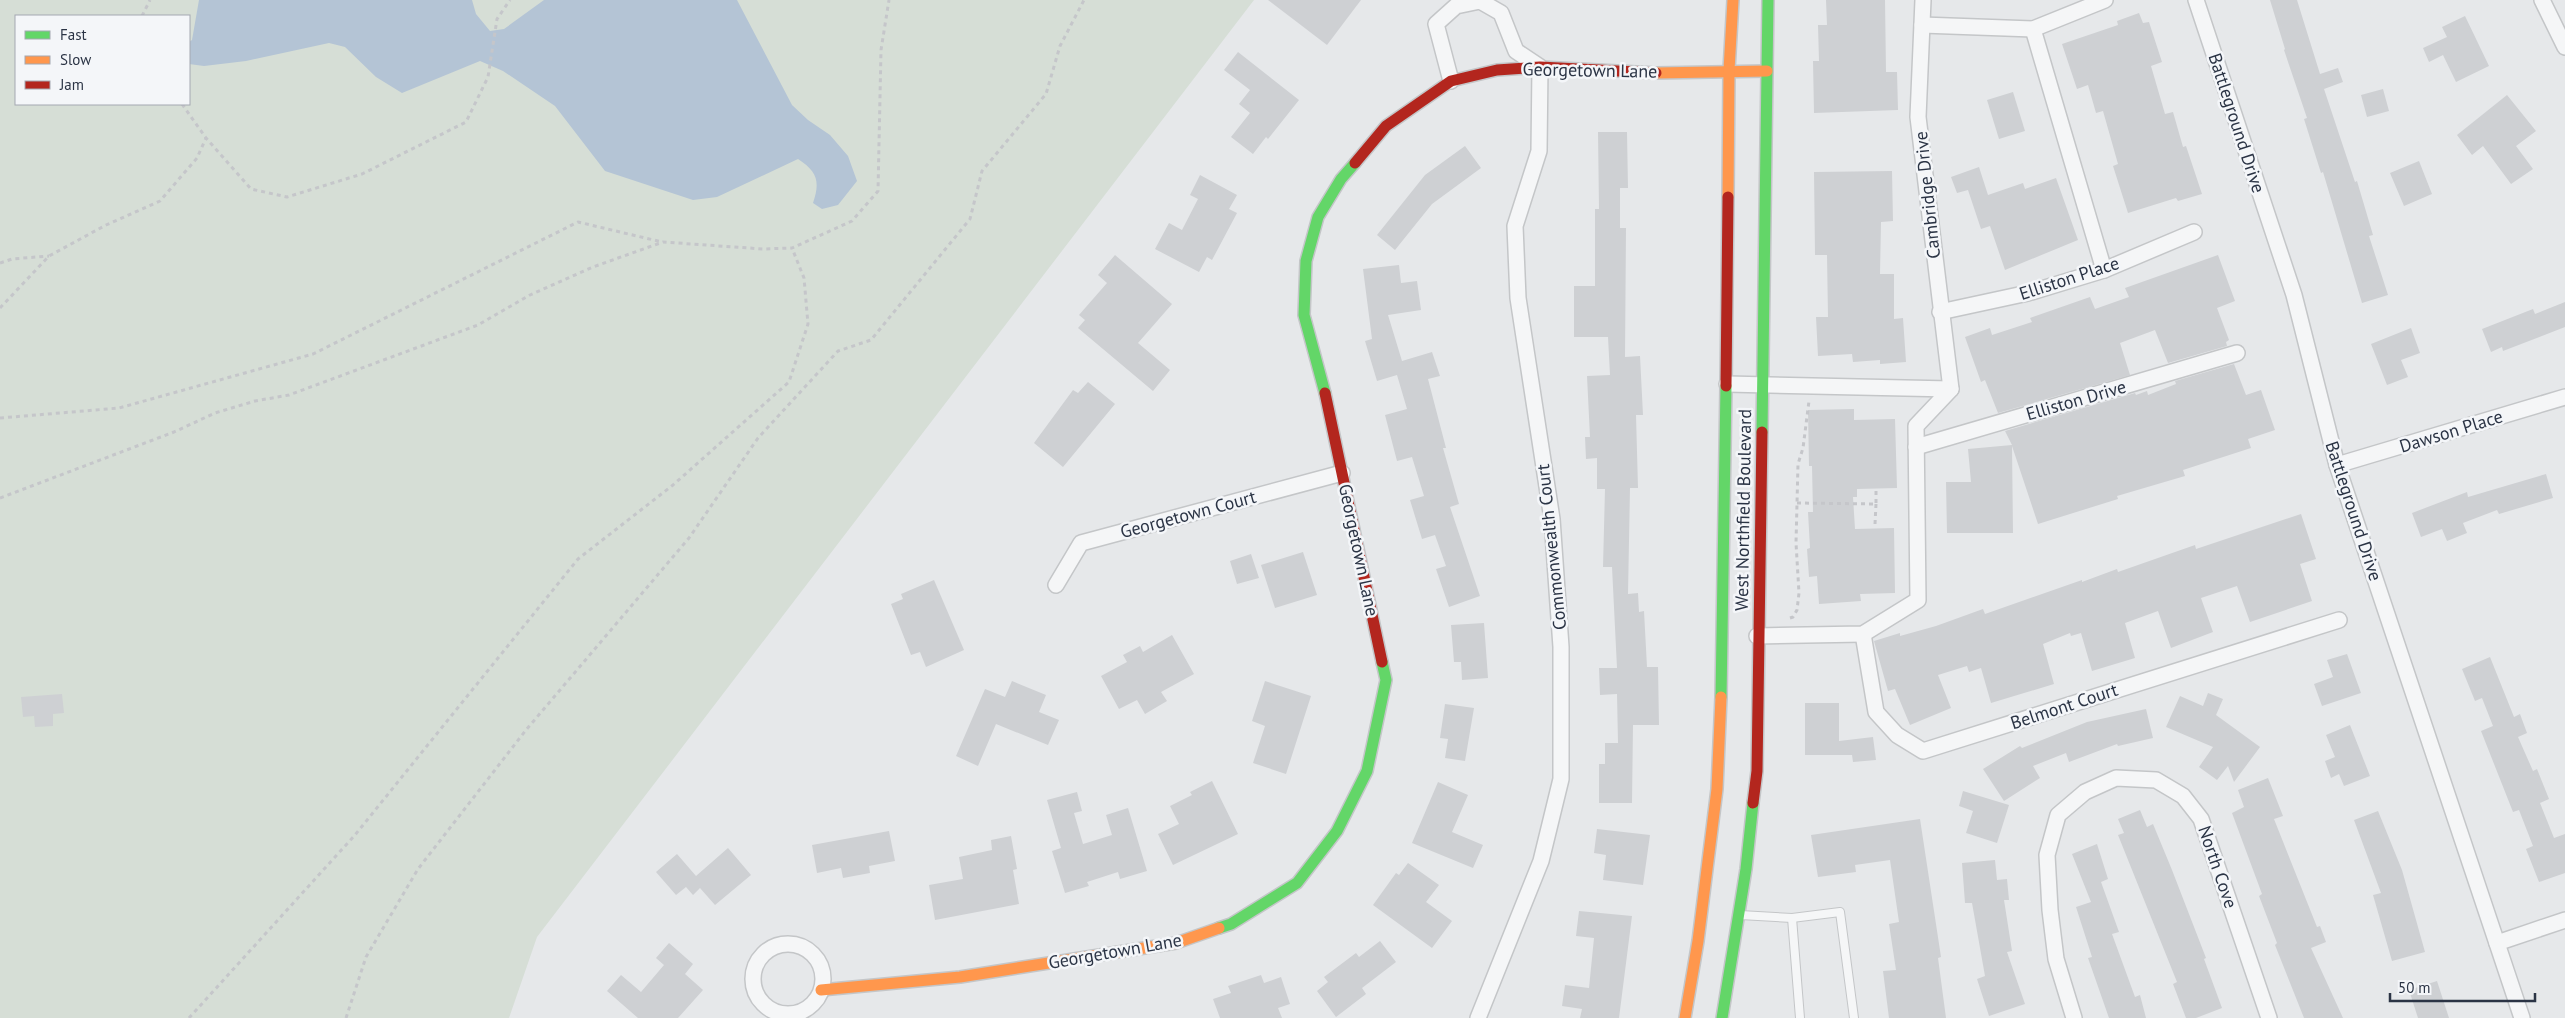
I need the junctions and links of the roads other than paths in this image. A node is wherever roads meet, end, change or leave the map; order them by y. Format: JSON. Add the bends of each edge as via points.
{"nodes":[{"id":1,"x":1733,"y":0,"type":"edge"},
{"id":2,"x":1768,"y":0,"type":"edge"},
{"id":3,"x":1923,"y":0,"type":"edge"},
{"id":4,"x":2105,"y":0,"type":"edge"},
{"id":5,"x":2196,"y":0,"type":"edge"},
{"id":6,"x":2542,"y":0,"type":"edge"},
{"id":7,"x":1922,"y":25,"type":"junction"},
{"id":8,"x":2033,"y":29,"type":"junction"},
{"id":9,"x":2565,"y":47,"type":"edge"},
{"id":10,"x":1540,"y":66,"type":"junction"},
{"id":11,"x":1729,"y":70,"type":"junction"},
{"id":12,"x":1767,"y":71,"type":"junction"},
{"id":13,"x":1451,"y":81,"type":"junction"},
{"id":14,"x":2194,"y":232,"type":"dead end"},
{"id":15,"x":2104,"y":270,"type":"junction"},
{"id":16,"x":1940,"y":312,"type":"junction"},
{"id":17,"x":2237,"y":353,"type":"dead end"},
{"id":18,"x":1727,"y":384,"type":"junction"},
{"id":19,"x":1764,"y":384,"type":"junction"},
{"id":20,"x":1951,"y":389,"type":"junction"},
{"id":21,"x":2565,"y":397,"type":"edge"},
{"id":22,"x":1916,"y":447,"type":"junction"},
{"id":23,"x":2337,"y":465,"type":"junction"},
{"id":24,"x":1342,"y":473,"type":"junction"},
{"id":25,"x":1056,"y":585,"type":"dead end"},
{"id":26,"x":2339,"y":620,"type":"dead end"},
{"id":27,"x":1863,"y":634,"type":"junction"},
{"id":28,"x":1757,"y":636,"type":"junction"},
{"id":29,"x":1734,"y":915,"type":"junction"},
{"id":30,"x":1792,"y":918,"type":"junction"},
{"id":31,"x":2565,"y":920,"type":"edge"},
{"id":32,"x":2497,"y":943,"type":"junction"},
{"id":33,"x":821,"y":990,"type":"junction"},
{"id":34,"x":782,"y":1016,"type":"edge"},
{"id":35,"x":1478,"y":1018,"type":"edge"},
{"id":36,"x":1685,"y":1018,"type":"edge"},
{"id":37,"x":1722,"y":1018,"type":"edge"},
{"id":38,"x":1800,"y":1018,"type":"edge"},
{"id":39,"x":1854,"y":1018,"type":"edge"},
{"id":40,"x":2074,"y":1018,"type":"edge"},
{"id":41,"x":2269,"y":1018,"type":"edge"},
{"id":42,"x":2522,"y":1018,"type":"edge"}],
"edges":[{"from":1,"to":11,"type":"main road","name":"West Northfield Boulevard"},
{"from":2,"to":12,"type":"main road","name":"West Northfield Boulevard"},
{"from":3,"to":7,"type":"street","name":"Cambridge Drive"},
{"from":4,"to":8,"type":"street"},
{"from":5,"to":23,"type":"street","name":"Battleground Drive","via":[[2294,295]]},
{"from":6,"to":9,"type":"street"},
{"from":7,"to":8,"type":"street"},
{"from":7,"to":16,"type":"street","name":"Cambridge Drive","via":[[1918,117]]},
{"from":8,"to":15,"type":"street"},
{"from":10,"to":11,"type":"main road","name":"Georgetown Lane","via":[[1646,73]]},
{"from":10,"to":13,"type":"main road","name":"Georgetown Lane","via":[[1497,70]]},
{"from":10,"to":13,"type":"street","via":[[1516,51],[1501,13],[1480,1],[1456,6],[1436,24]]},
{"from":10,"to":35,"type":"street","name":"Commonwealth Court","via":[[1539,151],[1516,235],[1518,298],[1552,519],[1561,647],[1561,778],[1541,861]]},
{"from":11,"to":12,"type":"main road","name":"Georgetown Lane"},
{"from":11,"to":18,"type":"main road","name":"West Northfield Boulevard"},
{"from":12,"to":19,"type":"main road","name":"West Northfield Boulevard"},
{"from":13,"to":24,"type":"main road","name":"Georgetown Lane","via":[[1386,126],[1341,179],[1318,217],[1306,260],[1304,315]]},
{"from":14,"to":15,"type":"street","name":"Elliston Place"},
{"from":15,"to":16,"type":"street","name":"Elliston Place","via":[[2028,293]]},
{"from":16,"to":20,"type":"street","name":"Cambridge Drive"},
{"from":17,"to":22,"type":"street","name":"Elliston Drive"},
{"from":18,"to":19,"type":"street"},
{"from":18,"to":36,"type":"main road","name":"West Northfield Boulevard","via":[[1717,789],[1707,910]]},
{"from":19,"to":20,"type":"street"},
{"from":19,"to":28,"type":"main road","name":"West Northfield Boulevard"},
{"from":20,"to":22,"type":"street","via":[[1916,426]]},
{"from":21,"to":23,"type":"street","name":"Dawson Place"},
{"from":22,"to":27,"type":"street","via":[[1918,600]]},
{"from":23,"to":32,"type":"street","name":"Battleground Drive"},
{"from":24,"to":25,"type":"street","name":"Georgetown Court","via":[[1081,543]]},
{"from":24,"to":33,"type":"main road","name":"Georgetown Lane","via":[[1386,680],[1367,772],[1337,831],[1297,882],[1231,924],[1176,943],[960,977]]},
{"from":26,"to":27,"type":"street","name":"Belmont Court","via":[[1923,751],[1898,735],[1876,712]]},
{"from":27,"to":28,"type":"street"},
{"from":28,"to":29,"type":"main road","name":"West Northfield Boulevard","via":[[1757,771]]},
{"from":29,"to":30,"type":"lane"},
{"from":29,"to":37,"type":"main road","name":"West Northfield Boulevard"},
{"from":30,"to":38,"type":"lane"},
{"from":30,"to":39,"type":"lane","via":[[1840,912]]},
{"from":31,"to":32,"type":"street"},
{"from":32,"to":42,"type":"street","name":"Battleground Drive"},
{"from":33,"to":34,"type":"street","via":[[806,1009]]},
{"from":33,"to":34,"type":"street","via":[[822,969],[809,950],[787,944],[765,952],[753,972],[753,983],[756,994],[768,1008]]},
{"from":40,"to":41,"type":"street","name":"North Cove","via":[[2056,958],[2046,855],[2058,815],[2085,792],[2116,778],[2156,780],[2183,796],[2201,819]]}]}
